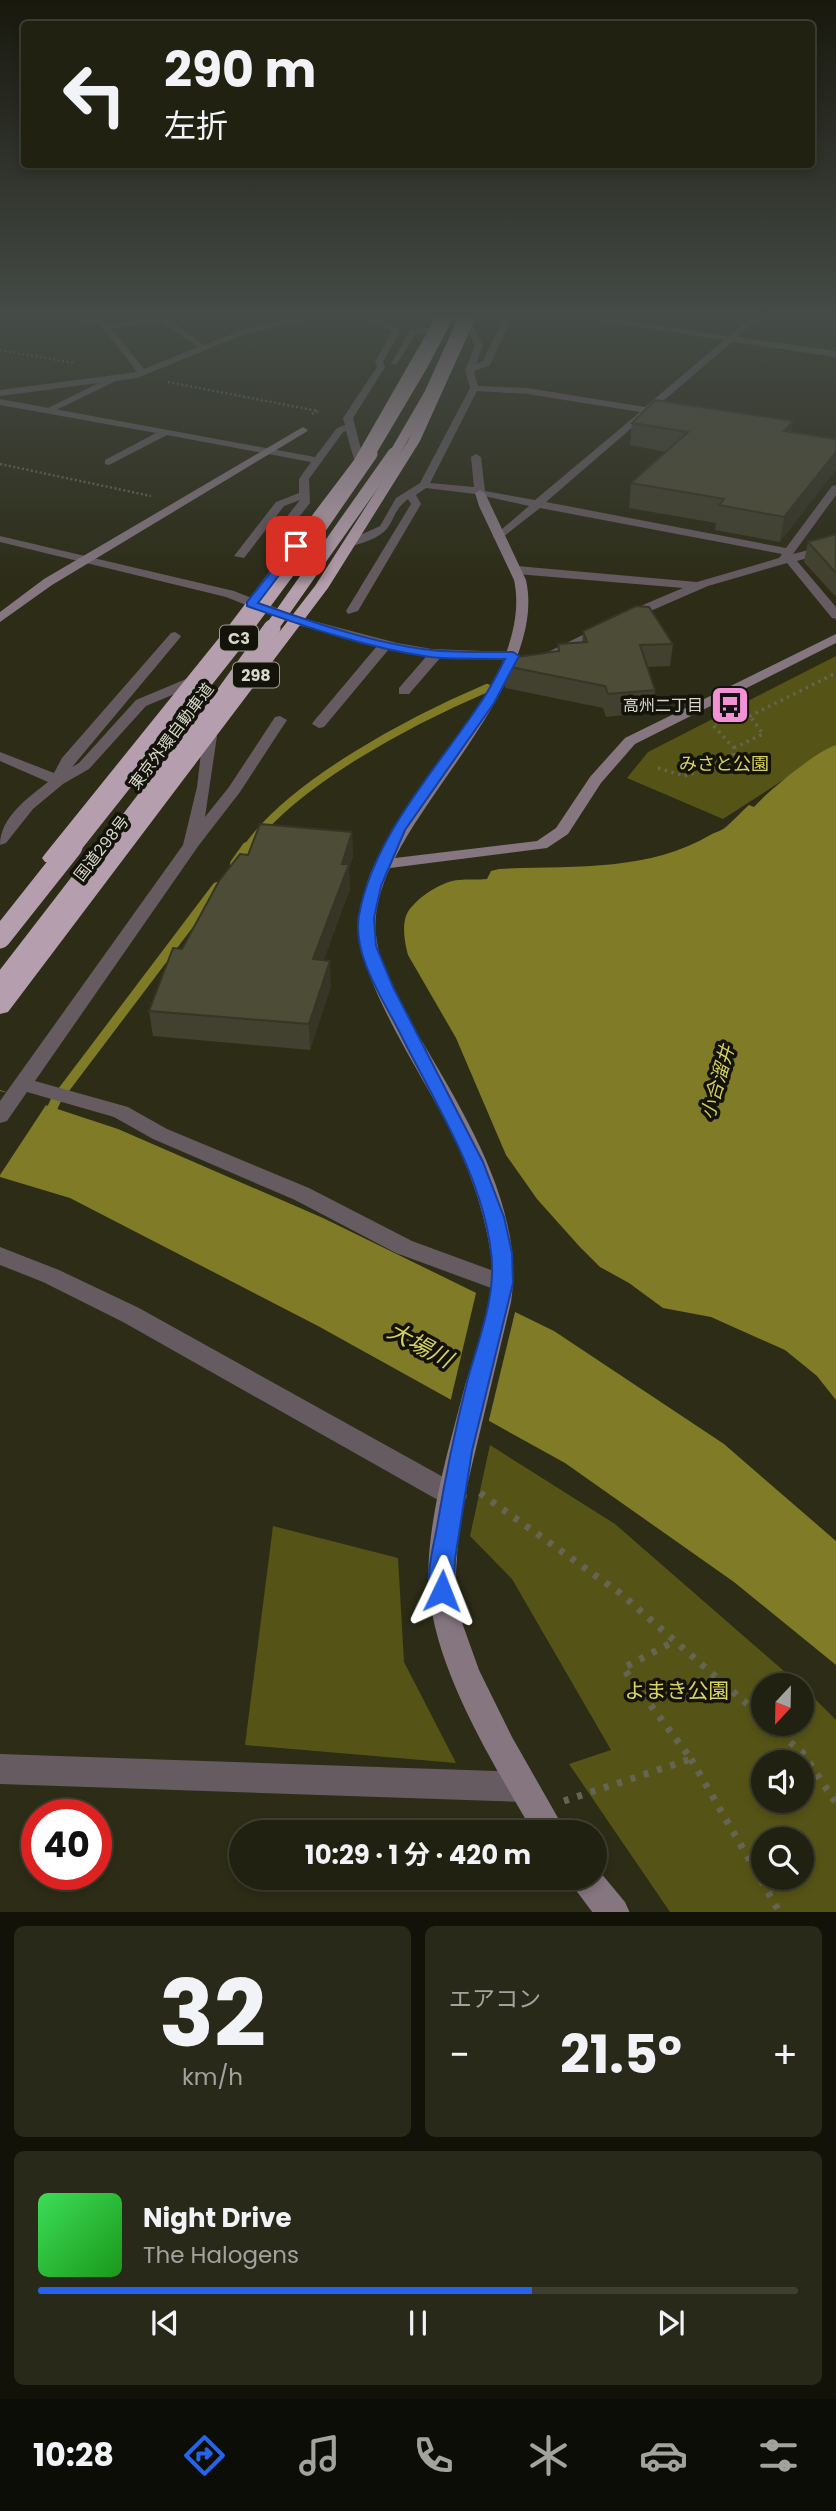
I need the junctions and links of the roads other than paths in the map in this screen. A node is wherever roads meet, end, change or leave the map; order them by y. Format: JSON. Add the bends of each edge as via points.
{"nodes":[{"id":1,"x":22,"y":406,"type":"edge"},
{"id":2,"x":57,"y":406,"type":"edge"},
{"id":3,"x":356,"y":406,"type":"edge"},
{"id":4,"x":390,"y":406,"type":"edge"},
{"id":5,"x":402,"y":406,"type":"edge"},
{"id":6,"x":422,"y":406,"type":"edge"},
{"id":7,"x":430,"y":406,"type":"edge"},
{"id":8,"x":465,"y":406,"type":"edge"},
{"id":9,"x":624,"y":406,"type":"edge"},
{"id":10,"x":652,"y":406,"type":"edge"},
{"id":11,"x":648,"y":410,"type":"junction"},
{"id":12,"x":47,"y":411,"type":"junction"},
{"id":13,"x":674,"y":414,"type":"edge"},
{"id":14,"x":350,"y":426,"type":"junction"},
{"id":15,"x":303,"y":430,"type":"dead end"},
{"id":16,"x":164,"y":433,"type":"junction"},
{"id":17,"x":264,"y":452,"type":"junction"},
{"id":18,"x":475,"y":457,"type":"dead end"},
{"id":19,"x":317,"y":460,"type":"junction"},
{"id":20,"x":359,"y":461,"type":"junction"},
{"id":21,"x":109,"y":462,"type":"dead end"},
{"id":22,"x":424,"y":485,"type":"junction"},
{"id":23,"x":836,"y":488,"type":"edge"},
{"id":24,"x":480,"y":492,"type":"junction"},
{"id":25,"x":304,"y":495,"type":"junction"},
{"id":26,"x":411,"y":495,"type":"junction"},
{"id":27,"x":540,"y":503,"type":"junction"},
{"id":28,"x":499,"y":537,"type":"junction"},
{"id":29,"x":0,"y":539,"type":"edge"},
{"id":30,"x":349,"y":543,"type":"junction"},
{"id":31,"x":296,"y":546,"type":"junction"},
{"id":32,"x":836,"y":546,"type":"edge"},
{"id":33,"x":240,"y":556,"type":"dead end"},
{"id":34,"x":787,"y":556,"type":"junction"},
{"id":35,"x":85,"y":559,"type":"junction"},
{"id":36,"x":517,"y":570,"type":"junction"},
{"id":37,"x":698,"y":585,"type":"junction"},
{"id":38,"x":251,"y":604,"type":"junction"},
{"id":39,"x":352,"y":611,"type":"dead end"},
{"id":40,"x":836,"y":615,"type":"edge"},
{"id":41,"x":0,"y":618,"type":"edge"},
{"id":42,"x":298,"y":621,"type":"junction"},
{"id":43,"x":175,"y":636,"type":"dead end"},
{"id":44,"x":836,"y":638,"type":"edge"},
{"id":45,"x":386,"y":644,"type":"junction"},
{"id":46,"x":436,"y":654,"type":"junction"},
{"id":47,"x":540,"y":658,"type":"edge"},
{"id":48,"x":512,"y":666,"type":"junction"},
{"id":49,"x":191,"y":682,"type":"junction"},
{"id":50,"x":404,"y":691,"type":"dead end"},
{"id":51,"x":280,"y":720,"type":"dead end"},
{"id":52,"x":319,"y":724,"type":"dead end"},
{"id":53,"x":210,"y":736,"type":"junction"},
{"id":54,"x":0,"y":756,"type":"edge"},
{"id":55,"x":58,"y":781,"type":"junction"},
{"id":56,"x":0,"y":841,"type":"edge"},
{"id":57,"x":191,"y":845,"type":"junction"},
{"id":58,"x":382,"y":864,"type":"junction"},
{"id":59,"x":0,"y":923,"type":"edge"},
{"id":60,"x":0,"y":938,"type":"edge"},
{"id":61,"x":0,"y":988,"type":"edge"},
{"id":62,"x":0,"y":1007,"type":"edge"},
{"id":63,"x":22,"y":1084,"type":"junction"},
{"id":64,"x":0,"y":1116,"type":"edge"},
{"id":65,"x":0,"y":1256,"type":"edge"},
{"id":66,"x":501,"y":1289,"type":"junction"},
{"id":67,"x":457,"y":1474,"type":"junction"},
{"id":68,"x":0,"y":1769,"type":"edge"},
{"id":69,"x":537,"y":1810,"type":"edge"},
{"id":70,"x":596,"y":1890,"type":"edge"},
{"id":71,"x":613,"y":1912,"type":"edge"}],
"edges":[{"from":1,"to":12,"type":"street"},
{"from":2,"to":12,"type":"street"},
{"from":3,"to":14,"type":"street","via":[[348,418]]},
{"from":4,"to":20,"type":"highway","name":"国道298号","number":"298"},
{"from":5,"to":60,"type":"highway","name":"東京外環自動車道","number":"C3","bridge":true,"via":[[297,564]]},
{"from":6,"to":61,"type":"highway","name":"東京外環自動車道","number":"C3","bridge":true,"via":[[388,465],[208,717]]},
{"from":7,"to":30,"type":"highway","name":"国道298号","number":"298","via":[[414,441]]},
{"from":8,"to":22,"type":"street"},
{"from":9,"to":11,"type":"street"},
{"from":10,"to":11,"type":"street"},
{"from":11,"to":13,"type":"street"},
{"from":11,"to":27,"type":"street"},
{"from":12,"to":16,"type":"street"},
{"from":14,"to":19,"type":"street","via":[[340,430]]},
{"from":14,"to":20,"type":"street"},
{"from":15,"to":17,"type":"street"},
{"from":16,"to":17,"type":"street"},
{"from":16,"to":21,"type":"street"},
{"from":17,"to":19,"type":"street"},
{"from":17,"to":35,"type":"street"},
{"from":18,"to":24,"type":"street"},
{"from":19,"to":25,"type":"street","via":[[304,479]]},
{"from":20,"to":31,"type":"highway","name":"国道298号","number":"298"},
{"from":22,"to":24,"type":"street"},
{"from":22,"to":26,"type":"street"},
{"from":23,"to":34,"type":"street"},
{"from":24,"to":27,"type":"street"},
{"from":24,"to":28,"type":"street"},
{"from":25,"to":31,"type":"street","via":[[305,503],[276,538]]},
{"from":25,"to":33,"type":"street","via":[[280,504]]},
{"from":26,"to":30,"type":"street","via":[[400,500],[384,528]]},
{"from":26,"to":39,"type":"street","via":[[416,504]]},
{"from":27,"to":28,"type":"street"},
{"from":27,"to":34,"type":"street"},
{"from":28,"to":36,"type":"street"},
{"from":29,"to":35,"type":"street"},
{"from":30,"to":42,"type":"highway","name":"国道298号","number":"298"},
{"from":31,"to":38,"type":"highway","name":"国道298号","number":"298"},
{"from":32,"to":34,"type":"street"},
{"from":34,"to":37,"type":"street"},
{"from":34,"to":40,"type":"street"},
{"from":35,"to":38,"type":"street","via":[[230,594]]},
{"from":35,"to":41,"type":"street"},
{"from":36,"to":37,"type":"street"},
{"from":36,"to":48,"type":"street","via":[[524,610]]},
{"from":37,"to":47,"type":"street"},
{"from":38,"to":42,"type":"street"},
{"from":38,"to":49,"type":"highway","name":"国道298号","number":"298"},
{"from":42,"to":45,"type":"street"},
{"from":42,"to":53,"type":"highway","name":"国道298号","number":"298"},
{"from":43,"to":55,"type":"street","via":[[67,761]]},
{"from":44,"to":58,"type":"street","via":[[630,741],[595,780],[562,831],[541,845]]},
{"from":45,"to":46,"type":"street"},
{"from":45,"to":52,"type":"street"},
{"from":46,"to":48,"type":"street"},
{"from":46,"to":50,"type":"street"},
{"from":48,"to":58,"type":"street","via":[[398,830]]},
{"from":49,"to":55,"type":"street","via":[[141,703],[84,766]]},
{"from":49,"to":59,"type":"highway","name":"国道298号","number":"298"},
{"from":51,"to":57,"type":"street"},
{"from":53,"to":57,"type":"street"},
{"from":53,"to":62,"type":"highway","name":"国道298号","number":"298"},
{"from":54,"to":55,"type":"street"},
{"from":55,"to":56,"type":"street","via":[[28,806]]},
{"from":57,"to":63,"type":"street"},
{"from":58,"to":66,"type":"street","via":[[366,918],[368,946],[474,1162],[502,1253]]},
{"from":63,"to":64,"type":"street"},
{"from":63,"to":66,"type":"street","via":[[121,1112]]},
{"from":65,"to":67,"type":"street","via":[[51,1276]]},
{"from":66,"to":67,"type":"street"},
{"from":67,"to":69,"type":"street","via":[[443,1559],[442,1591],[449,1630]]},
{"from":68,"to":69,"type":"street"},
{"from":70,"to":71,"type":"street"}]}
